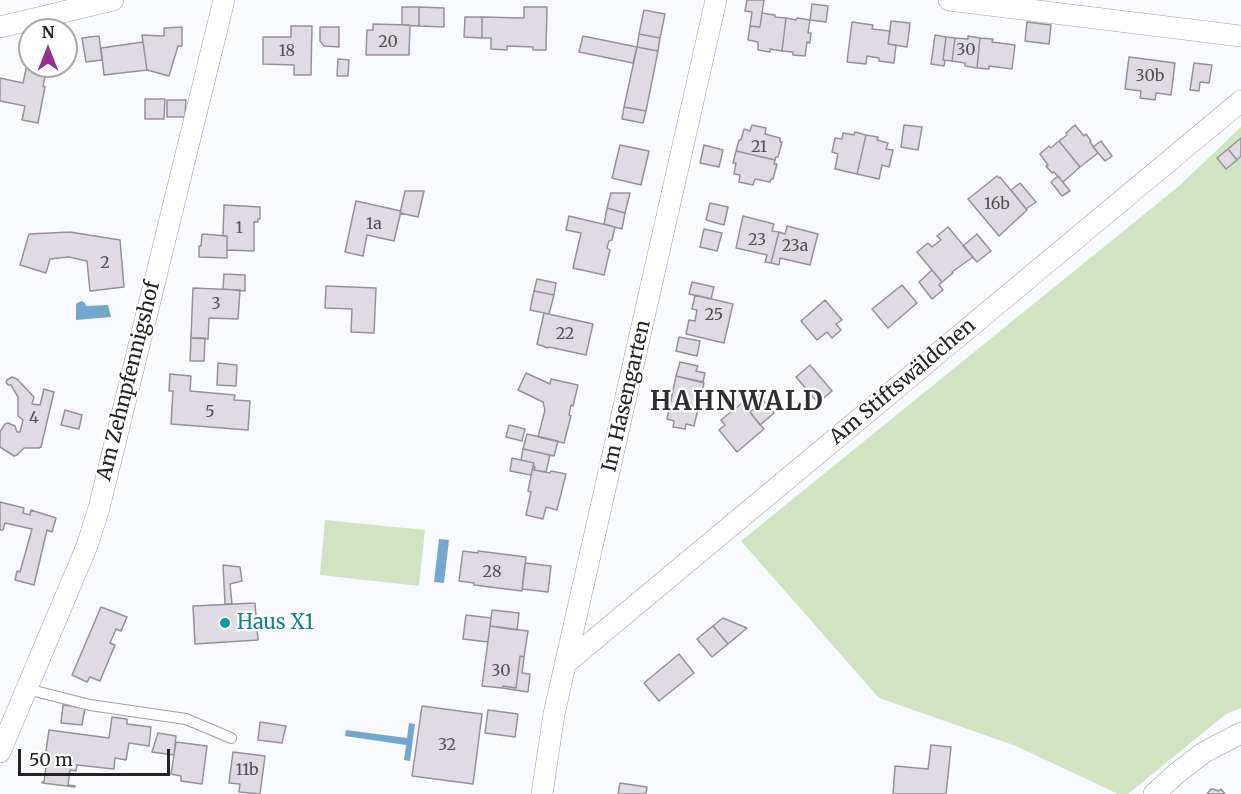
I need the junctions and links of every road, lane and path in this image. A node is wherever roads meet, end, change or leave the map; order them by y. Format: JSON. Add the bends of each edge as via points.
{"nodes":[{"id":1,"x":113,"y":0,"type":"edge"},
{"id":2,"x":224,"y":0,"type":"edge"},
{"id":3,"x":716,"y":0,"type":"edge"},
{"id":4,"x":949,"y":0,"type":"edge"},
{"id":5,"x":1022,"y":4,"type":"edge"},
{"id":6,"x":0,"y":27,"type":"edge"},
{"id":7,"x":1241,"y":36,"type":"edge"},
{"id":8,"x":1241,"y":101,"type":"edge"},
{"id":9,"x":565,"y":664,"type":"junction"},
{"id":10,"x":27,"y":689,"type":"junction"},
{"id":11,"x":1241,"y":733,"type":"edge"},
{"id":12,"x":231,"y":738,"type":"dead end"},
{"id":13,"x":0,"y":752,"type":"edge"},
{"id":14,"x":542,"y":794,"type":"edge"},
{"id":15,"x":1154,"y":794,"type":"edge"}],
"edges":[{"from":1,"to":6,"type":"street"},
{"from":2,"to":10,"type":"street","name":"Am Zehnpfennigshof","via":[[99,508]]},
{"from":3,"to":9,"type":"street","name":"Im Hasengarten"},
{"from":4,"to":5,"type":"street"},
{"from":5,"to":7,"type":"street"},
{"from":8,"to":9,"type":"street","name":"Am Stiftswäldchen"},
{"from":9,"to":14,"type":"street","name":"Im Hasengarten"},
{"from":10,"to":12,"type":"lane","via":[[90,705],[186,719]]},
{"from":10,"to":13,"type":"street","name":"Am Zehnpfennigshof"},
{"from":11,"to":15,"type":"street","via":[[1203,753]]}]}
